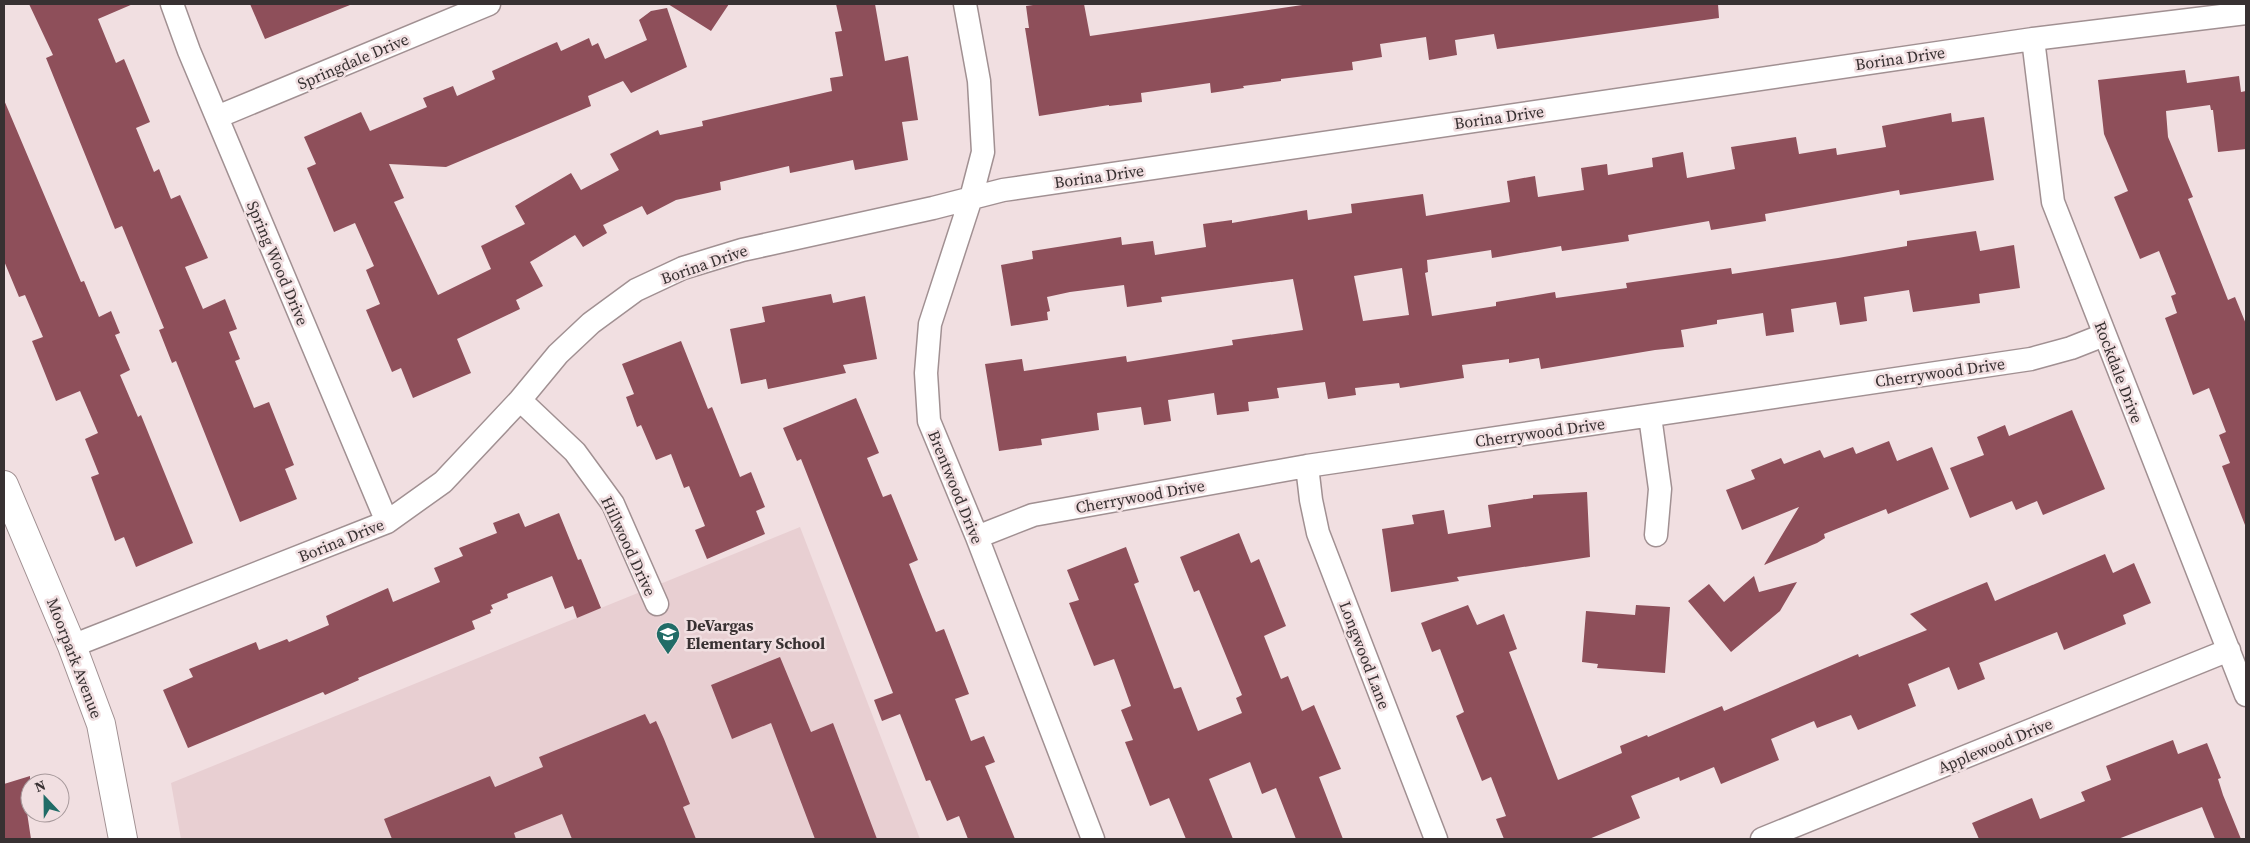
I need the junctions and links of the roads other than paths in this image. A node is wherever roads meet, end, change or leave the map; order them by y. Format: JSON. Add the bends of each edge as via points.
{"nodes":[{"id":1,"x":172,"y":4,"type":"edge"},
{"id":2,"x":489,"y":4,"type":"edge"},
{"id":3,"x":965,"y":4,"type":"edge"},
{"id":4,"x":2246,"y":13,"type":"edge"},
{"id":5,"x":2032,"y":39,"type":"junction"},
{"id":6,"x":217,"y":117,"type":"junction"},
{"id":7,"x":972,"y":198,"type":"junction"},
{"id":8,"x":2104,"y":335,"type":"junction"},
{"id":9,"x":520,"y":400,"type":"junction"},
{"id":10,"x":1650,"y":416,"type":"junction"},
{"id":11,"x":1307,"y":466,"type":"junction"},
{"id":12,"x":4,"y":485,"type":"edge"},
{"id":13,"x":387,"y":522,"type":"junction"},
{"id":14,"x":1656,"y":535,"type":"dead end"},
{"id":15,"x":977,"y":537,"type":"junction"},
{"id":16,"x":657,"y":604,"type":"dead end"},
{"id":17,"x":72,"y":646,"type":"junction"},
{"id":18,"x":2228,"y":650,"type":"junction"},
{"id":19,"x":2246,"y":695,"type":"edge"},
{"id":20,"x":123,"y":839,"type":"edge"},
{"id":21,"x":1093,"y":839,"type":"edge"},
{"id":22,"x":1436,"y":839,"type":"edge"},
{"id":23,"x":1762,"y":839,"type":"edge"}],
"edges":[{"from":1,"to":6,"type":"street","name":"Spring Wood Drive"},
{"from":2,"to":6,"type":"street","name":"Springdale Drive"},
{"from":3,"to":7,"type":"street","name":"Brentwood Drive","via":[[979,81],[983,152]]},
{"from":4,"to":5,"type":"street","name":"Borina Drive"},
{"from":5,"to":7,"type":"street","name":"Borina Drive","via":[[1013,188]]},
{"from":5,"to":8,"type":"street","name":"Rockdale Drive","via":[[2053,202]]},
{"from":6,"to":13,"type":"street","name":"Spring Wood Drive"},
{"from":7,"to":9,"type":"street","name":"Borina Drive","via":[[742,250],[683,268],[636,290],[591,323],[558,354]]},
{"from":7,"to":15,"type":"street","name":"Brentwood Drive","via":[[930,324],[926,373],[930,421]]},
{"from":8,"to":10,"type":"street","name":"Cherrywood Drive","via":[[2031,359]]},
{"from":8,"to":18,"type":"street","name":"Rockdale Drive"},
{"from":9,"to":13,"type":"street","name":"Borina Drive","via":[[443,482]]},
{"from":9,"to":16,"type":"street","name":"Hillwood Drive","via":[[575,452],[613,504]]},
{"from":10,"to":11,"type":"street","name":"Cherrywood Drive"},
{"from":10,"to":14,"type":"street","via":[[1660,489]]},
{"from":11,"to":15,"type":"street","name":"Cherrywood Drive","via":[[1033,515]]},
{"from":11,"to":22,"type":"street","name":"Longwood Lane","via":[[1318,533]]},
{"from":12,"to":17,"type":"main road","name":"Moorpark Avenue"},
{"from":13,"to":17,"type":"street","name":"Borina Drive"},
{"from":15,"to":21,"type":"street","name":"Brentwood Drive"},
{"from":17,"to":20,"type":"main road","name":"Moorpark Avenue","via":[[101,724]]},
{"from":18,"to":19,"type":"street","name":"Rockdale Drive"},
{"from":18,"to":23,"type":"street","name":"Applewood Drive"}]}
